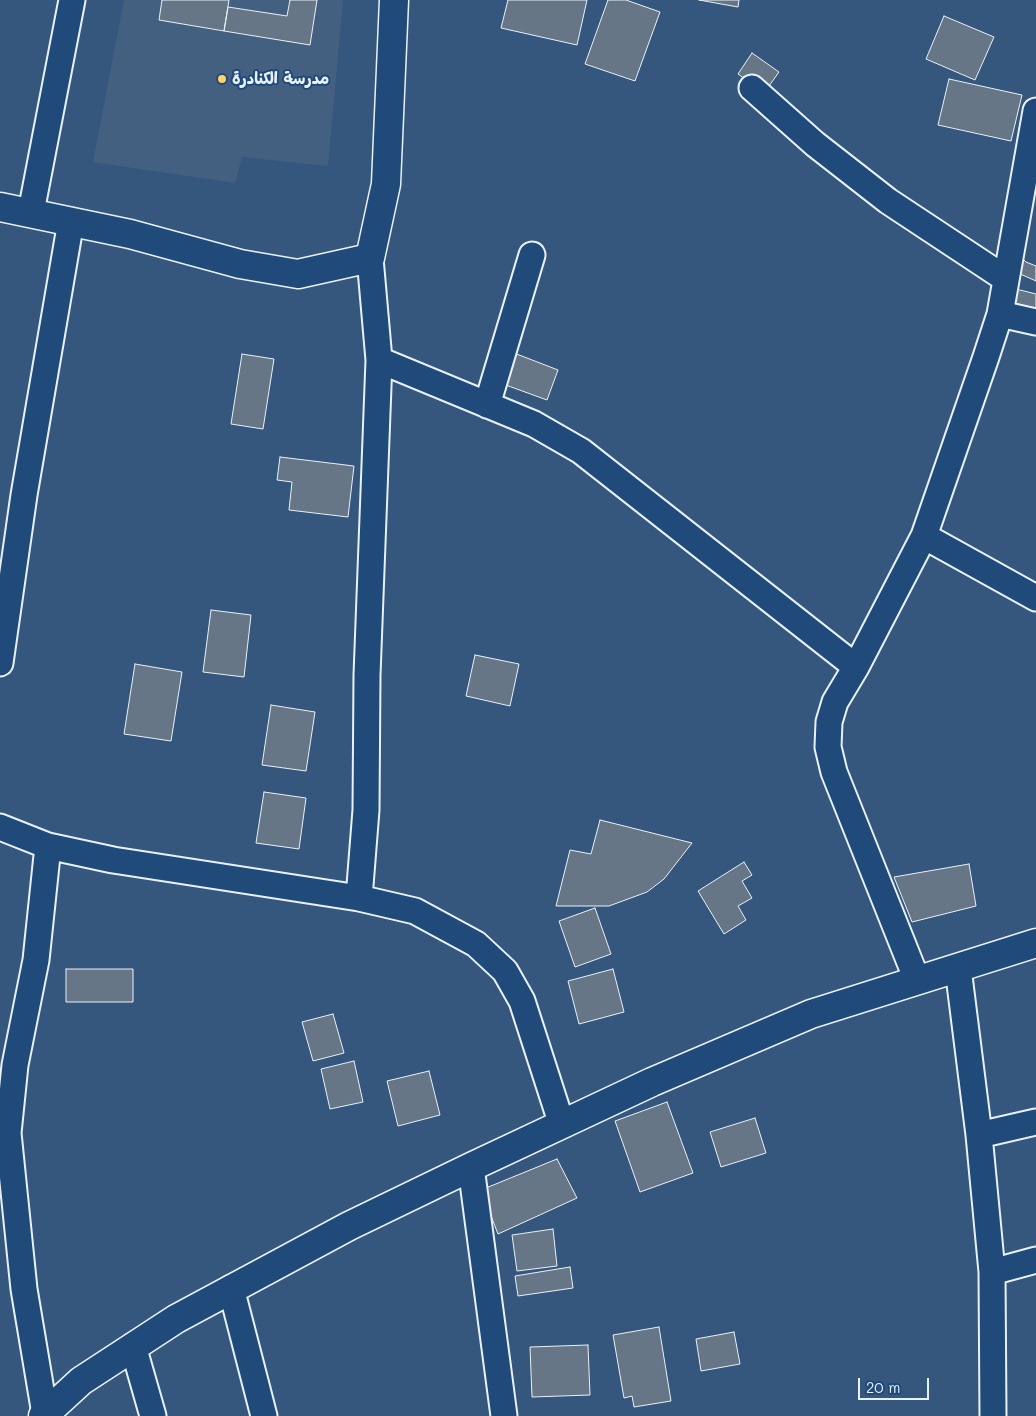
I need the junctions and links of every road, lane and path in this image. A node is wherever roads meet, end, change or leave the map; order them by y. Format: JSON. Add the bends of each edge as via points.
{"nodes":[{"id":1,"x":72,"y":0,"type":"edge"},
{"id":2,"x":394,"y":0,"type":"edge"},
{"id":3,"x":752,"y":88,"type":"dead end"},
{"id":4,"x":1036,"y":112,"type":"edge"},
{"id":5,"x":0,"y":207,"type":"edge"},
{"id":6,"x":31,"y":212,"type":"junction"},
{"id":7,"x":71,"y":221,"type":"junction"},
{"id":8,"x":532,"y":255,"type":"dead end"},
{"id":9,"x":370,"y":258,"type":"junction"},
{"id":10,"x":1006,"y":279,"type":"junction"},
{"id":11,"x":1000,"y":314,"type":"junction"},
{"id":12,"x":1036,"y":322,"type":"edge"},
{"id":13,"x":380,"y":360,"type":"junction"},
{"id":14,"x":487,"y":405,"type":"junction"},
{"id":15,"x":924,"y":536,"type":"junction"},
{"id":16,"x":1036,"y":598,"type":"edge"},
{"id":17,"x":0,"y":663,"type":"edge"},
{"id":18,"x":856,"y":667,"type":"junction"},
{"id":19,"x":0,"y":827,"type":"edge"},
{"id":20,"x":48,"y":846,"type":"junction"},
{"id":21,"x":359,"y":898,"type":"junction"},
{"id":22,"x":1036,"y":943,"type":"edge"},
{"id":23,"x":958,"y":968,"type":"junction"},
{"id":24,"x":917,"y":980,"type":"junction"},
{"id":25,"x":1036,"y":1122,"type":"edge"},
{"id":26,"x":562,"y":1124,"type":"junction"},
{"id":27,"x":979,"y":1135,"type":"junction"},
{"id":28,"x":471,"y":1167,"type":"junction"},
{"id":29,"x":8,"y":1206,"type":"edge"},
{"id":30,"x":1036,"y":1260,"type":"edge"},
{"id":31,"x":992,"y":1272,"type":"junction"},
{"id":32,"x":231,"y":1288,"type":"junction"},
{"id":33,"x":133,"y":1346,"type":"junction"},
{"id":34,"x":44,"y":1415,"type":"edge"},
{"id":35,"x":153,"y":1416,"type":"edge"},
{"id":36,"x":264,"y":1416,"type":"edge"},
{"id":37,"x":504,"y":1416,"type":"edge"},
{"id":38,"x":993,"y":1416,"type":"edge"}],
"edges":[{"from":1,"to":6,"type":"street"},
{"from":2,"to":9,"type":"street","via":[[386,184]]},
{"from":3,"to":10,"type":"street","via":[[815,144],[888,201]]},
{"from":4,"to":10,"type":"street"},
{"from":5,"to":6,"type":"street"},
{"from":6,"to":7,"type":"street"},
{"from":7,"to":9,"type":"street","via":[[240,264],[298,274]]},
{"from":7,"to":17,"type":"street","via":[[24,495]]},
{"from":8,"to":14,"type":"street"},
{"from":9,"to":13,"type":"street"},
{"from":10,"to":11,"type":"street"},
{"from":11,"to":12,"type":"street"},
{"from":11,"to":15,"type":"street"},
{"from":13,"to":14,"type":"street"},
{"from":13,"to":21,"type":"street","via":[[367,675],[366,810]]},
{"from":14,"to":18,"type":"street","via":[[534,424],[581,451]]},
{"from":15,"to":16,"type":"street"},
{"from":15,"to":18,"type":"street"},
{"from":18,"to":24,"type":"street","via":[[835,702],[829,722],[828,747],[834,772]]},
{"from":19,"to":20,"type":"street"},
{"from":20,"to":21,"type":"street","via":[[113,860]]},
{"from":20,"to":29,"type":"street","via":[[36,960],[15,1065],[8,1133]]},
{"from":21,"to":26,"type":"street","via":[[415,911],[476,944],[505,971],[522,1001]]},
{"from":22,"to":23,"type":"street"},
{"from":23,"to":24,"type":"street"},
{"from":23,"to":27,"type":"street"},
{"from":24,"to":26,"type":"street","via":[[811,1014]]},
{"from":25,"to":27,"type":"street"},
{"from":26,"to":28,"type":"street"},
{"from":27,"to":31,"type":"street"},
{"from":28,"to":32,"type":"street"},
{"from":28,"to":37,"type":"street"},
{"from":29,"to":34,"type":"street"},
{"from":30,"to":31,"type":"street"},
{"from":31,"to":38,"type":"street"},
{"from":32,"to":33,"type":"street"},
{"from":32,"to":36,"type":"street"},
{"from":33,"to":34,"type":"street","via":[[81,1381]]},
{"from":33,"to":35,"type":"street"}]}
